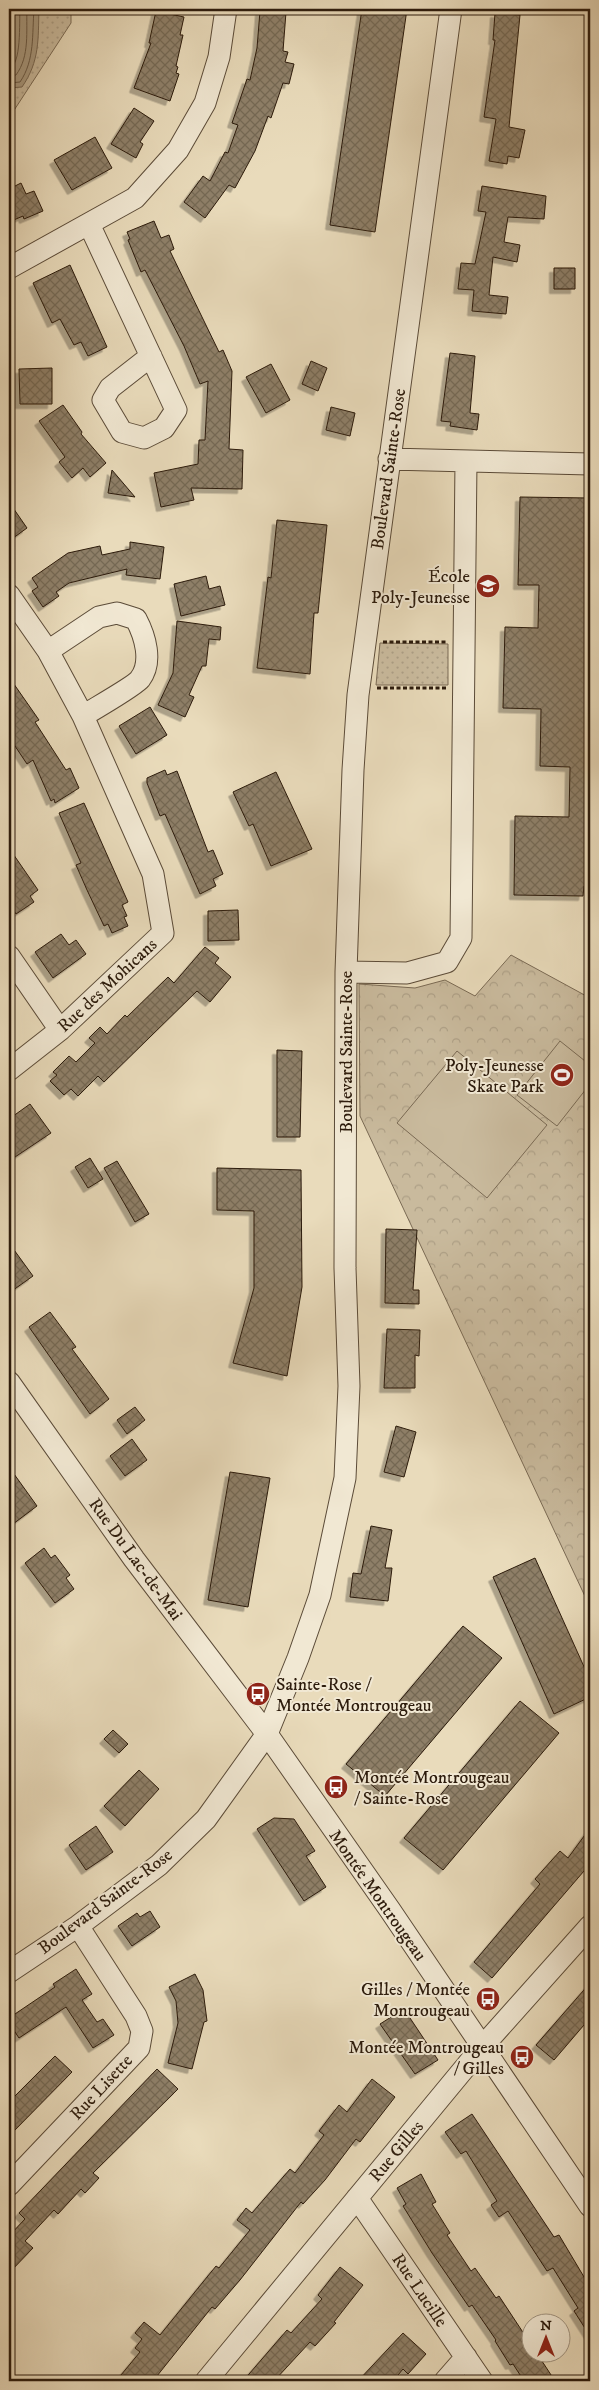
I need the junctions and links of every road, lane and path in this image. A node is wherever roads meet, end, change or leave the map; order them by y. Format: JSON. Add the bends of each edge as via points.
{"nodes":[{"id":1,"x":226,"y":9,"type":"edge"},
{"id":2,"x":451,"y":9,"type":"edge"},
{"id":3,"x":89,"y":224,"type":"junction"},
{"id":4,"x":9,"y":268,"type":"edge"},
{"id":5,"x":151,"y":356,"type":"dead end"},
{"id":6,"x":389,"y":459,"type":"junction"},
{"id":7,"x":466,"y":461,"type":"junction"},
{"id":8,"x":590,"y":464,"type":"edge"},
{"id":9,"x":9,"y":595,"type":"edge"},
{"id":10,"x":365,"y":642,"type":"junction"},
{"id":11,"x":464,"y":642,"type":"junction"},
{"id":12,"x":48,"y":651,"type":"junction"},
{"id":13,"x":359,"y":688,"type":"junction"},
{"id":14,"x":464,"y":688,"type":"junction"},
{"id":15,"x":83,"y":716,"type":"junction"},
{"id":16,"x":9,"y":956,"type":"edge"},
{"id":17,"x":346,"y":972,"type":"junction"},
{"id":18,"x":60,"y":1030,"type":"junction"},
{"id":19,"x":9,"y":1070,"type":"edge"},
{"id":20,"x":9,"y":1382,"type":"edge"},
{"id":21,"x":267,"y":1734,"type":"junction"},
{"id":22,"x":78,"y":1926,"type":"junction"},
{"id":23,"x":590,"y":1926,"type":"edge"},
{"id":24,"x":9,"y":1972,"type":"edge"},
{"id":25,"x":482,"y":2047,"type":"junction"},
{"id":26,"x":9,"y":2185,"type":"edge"},
{"id":27,"x":357,"y":2198,"type":"junction"},
{"id":28,"x":590,"y":2206,"type":"edge"},
{"id":29,"x":466,"y":2357,"type":"junction"},
{"id":30,"x":206,"y":2381,"type":"edge"},
{"id":31,"x":445,"y":2381,"type":"edge"},
{"id":32,"x":482,"y":2381,"type":"edge"}],
"edges":[{"from":1,"to":3,"type":"street","via":[[219,57],[205,103],[178,150],[135,198]]},
{"from":2,"to":6,"type":"street","name":"Boulevard Sainte-Rose"},
{"from":3,"to":4,"type":"street"},
{"from":3,"to":5,"type":"street"},
{"from":6,"to":7,"type":"street"},
{"from":6,"to":10,"type":"street","name":"Boulevard Sainte-Rose"},
{"from":7,"to":8,"type":"street"},
{"from":7,"to":11,"type":"street"},
{"from":9,"to":12,"type":"street","name":"Rue des Mohicans"},
{"from":10,"to":11,"type":"path"},
{"from":10,"to":13,"type":"street","name":"Boulevard Sainte-Rose"},
{"from":11,"to":14,"type":"street"},
{"from":12,"to":15,"type":"street","name":"Rue des Mohicans"},
{"from":12,"to":15,"type":"street","via":[[99,617],[118,612],[136,619],[144,634],[147,658],[140,680]]},
{"from":13,"to":14,"type":"path"},
{"from":13,"to":17,"type":"street","name":"Boulevard Sainte-Rose"},
{"from":14,"to":17,"type":"street","via":[[461,938],[448,962],[407,973]]},
{"from":15,"to":18,"type":"street","name":"Rue des Mohicans","via":[[153,874],[163,933]]},
{"from":16,"to":18,"type":"street"},
{"from":17,"to":21,"type":"street","name":"Boulevard Sainte-Rose","via":[[349,1386],[346,1478],[320,1595]]},
{"from":18,"to":19,"type":"street","name":"Rue des Mohicans"},
{"from":20,"to":21,"type":"street","name":"Rue Du Lac-de-Mai","via":[[134,1559]]},
{"from":21,"to":22,"type":"street","name":"Boulevard Sainte-Rose","via":[[206,1819],[159,1865]]},
{"from":21,"to":25,"type":"street","name":"Montée Montrougeau"},
{"from":22,"to":24,"type":"street","name":"Boulevard Sainte-Rose"},
{"from":22,"to":26,"type":"street","name":"Rue Lisette","via":[[136,2016],[142,2031],[139,2048]]},
{"from":23,"to":25,"type":"street","name":"Rue Gilles"},
{"from":25,"to":27,"type":"street","name":"Rue Gilles"},
{"from":25,"to":28,"type":"street","name":"Montée Montrougeau"},
{"from":27,"to":29,"type":"street","name":"Rue Lucille"},
{"from":27,"to":30,"type":"street","name":"Rue Gilles"},
{"from":29,"to":31,"type":"street"},
{"from":29,"to":32,"type":"street","name":"Rue Lucille"}]}
